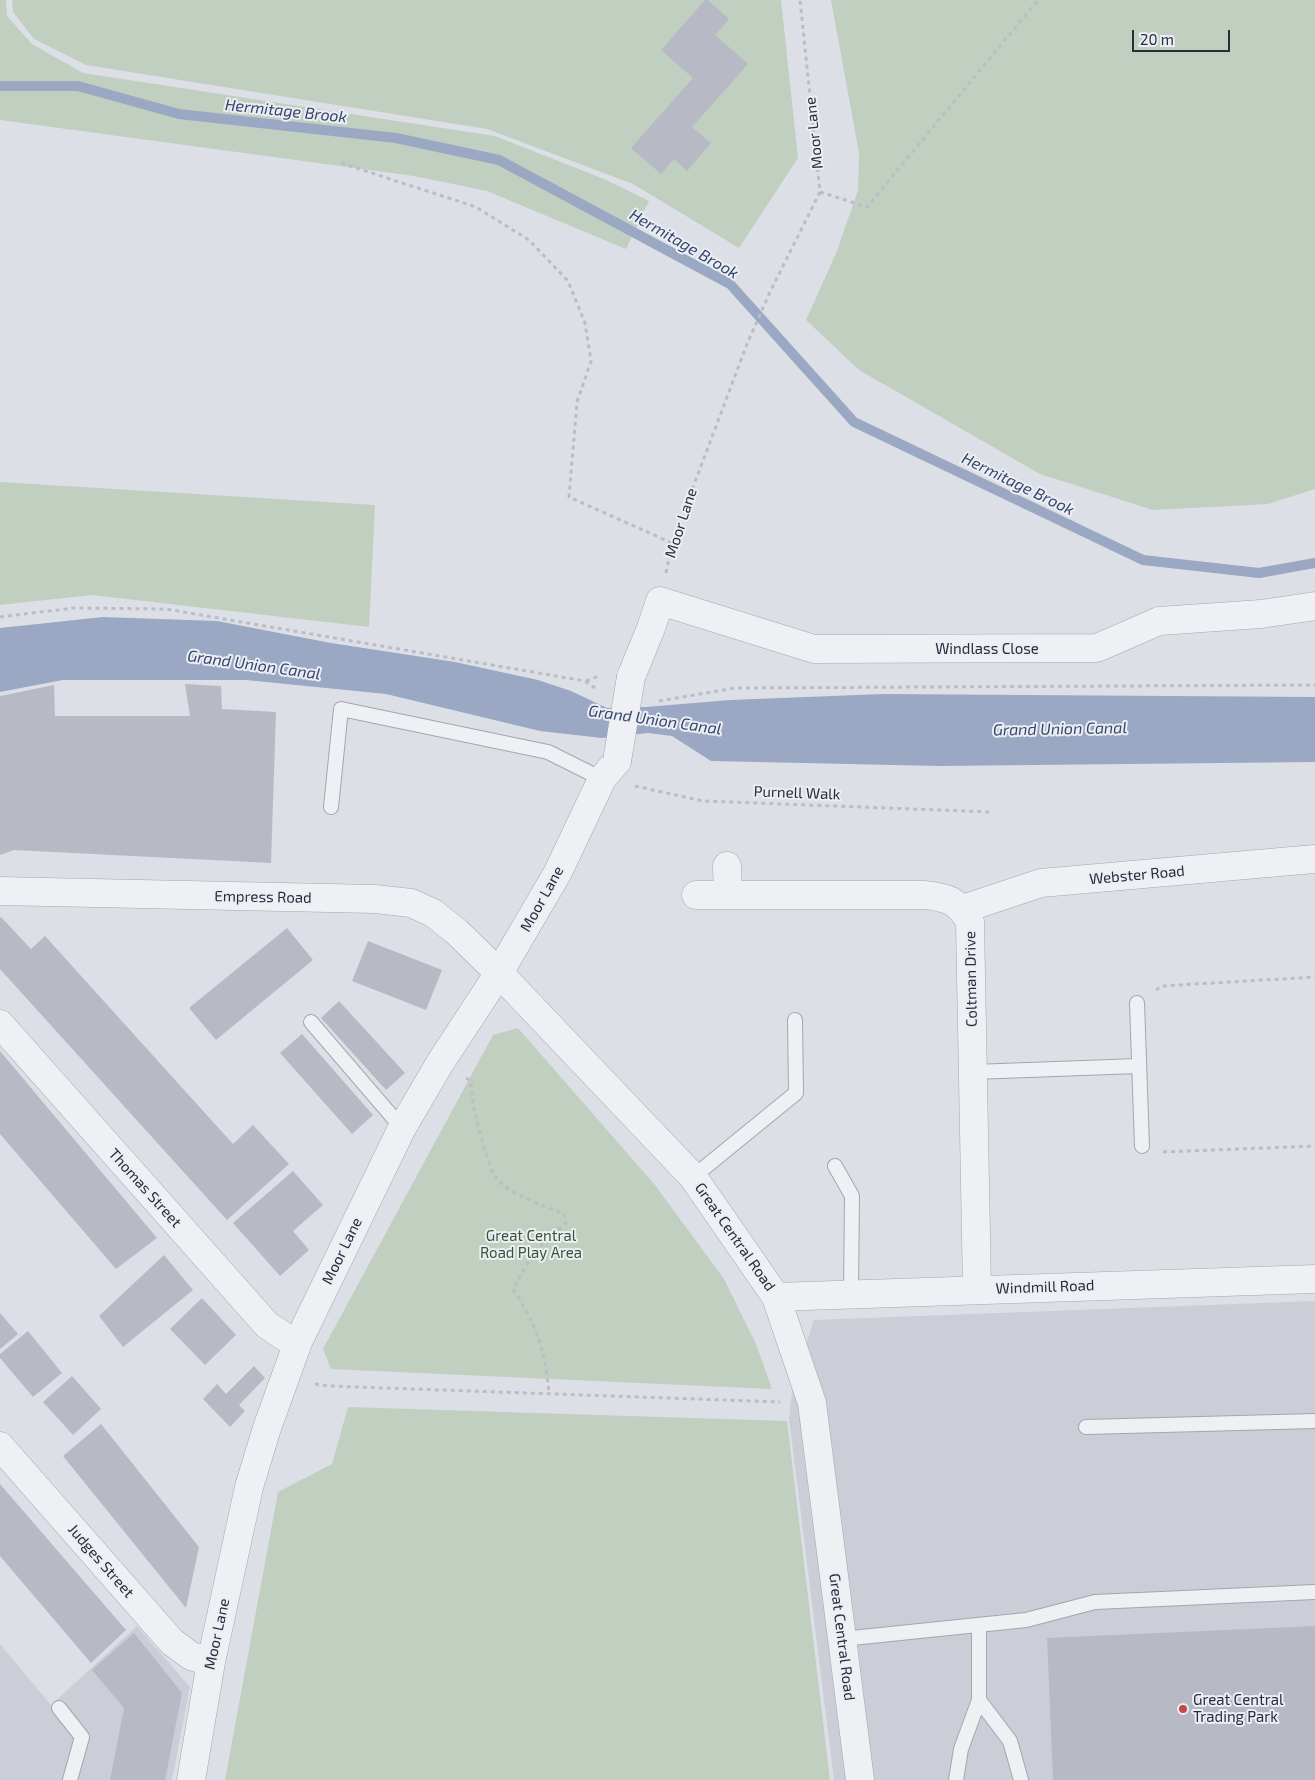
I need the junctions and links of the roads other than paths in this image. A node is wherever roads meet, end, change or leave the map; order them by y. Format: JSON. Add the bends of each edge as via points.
{"nodes":[{"id":1,"x":660,"y":601,"type":"joint"},
{"id":2,"x":1315,"y":606,"type":"edge"},
{"id":3,"x":610,"y":770,"type":"junction"},
{"id":4,"x":331,"y":807,"type":"dead end"},
{"id":5,"x":1315,"y":859,"type":"edge"},
{"id":6,"x":727,"y":866,"type":"dead end"},
{"id":7,"x":0,"y":891,"type":"edge"},
{"id":8,"x":728,"y":894,"type":"junction"},
{"id":9,"x":696,"y":895,"type":"dead end"},
{"id":10,"x":963,"y":909,"type":"junction"},
{"id":11,"x":500,"y":973,"type":"junction"},
{"id":12,"x":1137,"y":1003,"type":"road end"},
{"id":13,"x":796,"y":1020,"type":"dead end"},
{"id":14,"x":311,"y":1022,"type":"dead end"},
{"id":15,"x":0,"y":1024,"type":"edge"},
{"id":16,"x":1138,"y":1066,"type":"junction"},
{"id":17,"x":973,"y":1072,"type":"junction"},
{"id":18,"x":402,"y":1128,"type":"junction"},
{"id":19,"x":1142,"y":1146,"type":"road end"},
{"id":20,"x":835,"y":1166,"type":"dead end"},
{"id":21,"x":694,"y":1177,"type":"junction"},
{"id":22,"x":1315,"y":1279,"type":"edge"},
{"id":23,"x":977,"y":1289,"type":"junction"},
{"id":24,"x":852,"y":1294,"type":"junction"},
{"id":25,"x":776,"y":1297,"type":"junction"},
{"id":26,"x":298,"y":1342,"type":"junction"},
{"id":27,"x":1315,"y":1421,"type":"edge"},
{"id":28,"x":1086,"y":1427,"type":"dead end"},
{"id":29,"x":0,"y":1446,"type":"edge"},
{"id":30,"x":1315,"y":1592,"type":"edge"},
{"id":31,"x":979,"y":1625,"type":"junction"},
{"id":32,"x":842,"y":1639,"type":"junction"},
{"id":33,"x":211,"y":1662,"type":"junction"},
{"id":34,"x":980,"y":1700,"type":"junction"},
{"id":35,"x":59,"y":1708,"type":"dead end"},
{"id":36,"x":70,"y":1780,"type":"edge"},
{"id":37,"x":191,"y":1780,"type":"edge"},
{"id":38,"x":860,"y":1780,"type":"edge"},
{"id":39,"x":956,"y":1780,"type":"edge"},
{"id":40,"x":1021,"y":1780,"type":"edge"}],
"edges":[{"from":1,"to":2,"type":"street","name":"Windlass Close","via":[[814,649],[1096,648],[1159,621],[1260,614]]},
{"from":1,"to":3,"type":"street","name":"Moor Lane","bridge":true,"via":[[631,677]]},
{"from":3,"to":4,"type":"lane","via":[[548,752],[341,709]]},
{"from":3,"to":11,"type":"street","name":"Moor Lane","via":[[558,872]]},
{"from":5,"to":10,"type":"street","name":"Webster Road","via":[[1041,883]]},
{"from":6,"to":8,"type":"street"},
{"from":7,"to":11,"type":"street","name":"Empress Road","via":[[411,902],[433,913],[457,932]]},
{"from":8,"to":9,"type":"street","name":"Coltman Drive"},
{"from":8,"to":10,"type":"street","name":"Coltman Drive","via":[[924,894],[940,896]]},
{"from":10,"to":17,"type":"street","name":"Coltman Drive","via":[[970,922]]},
{"from":11,"to":18,"type":"street","name":"Moor Lane","via":[[440,1063]]},
{"from":11,"to":21,"type":"street","name":"Great Central Road"},
{"from":12,"to":16,"type":"lane"},
{"from":13,"to":21,"type":"lane","via":[[796,1093]]},
{"from":14,"to":18,"type":"lane"},
{"from":15,"to":26,"type":"street","name":"Thomas Street","via":[[267,1325]]},
{"from":16,"to":17,"type":"lane"},
{"from":16,"to":19,"type":"lane"},
{"from":17,"to":23,"type":"street","name":"Coltman Drive"},
{"from":18,"to":26,"type":"street","name":"Moor Lane"},
{"from":20,"to":24,"type":"lane","via":[[852,1196]]},
{"from":21,"to":25,"type":"street","name":"Great Central Road"},
{"from":22,"to":23,"type":"street","name":"Windmill Road"},
{"from":23,"to":24,"type":"street","name":"Windmill Road"},
{"from":24,"to":25,"type":"street","name":"Windmill Road"},
{"from":25,"to":32,"type":"street","name":"Great Central Road","via":[[812,1403]]},
{"from":26,"to":33,"type":"street","name":"Moor Lane","via":[[249,1487]]},
{"from":27,"to":28,"type":"lane"},
{"from":29,"to":33,"type":"street","name":"Judges Street","via":[[172,1642],[191,1656]]},
{"from":30,"to":31,"type":"lane","via":[[1095,1602],[1026,1620]]},
{"from":31,"to":32,"type":"lane"},
{"from":31,"to":34,"type":"lane"},
{"from":32,"to":38,"type":"street","name":"Great Central Road"},
{"from":33,"to":37,"type":"street","name":"Moor Lane"},
{"from":34,"to":39,"type":"lane","via":[[961,1749]]},
{"from":34,"to":40,"type":"lane","via":[[1010,1741]]},
{"from":35,"to":36,"type":"lane","via":[[82,1737]]}]}
